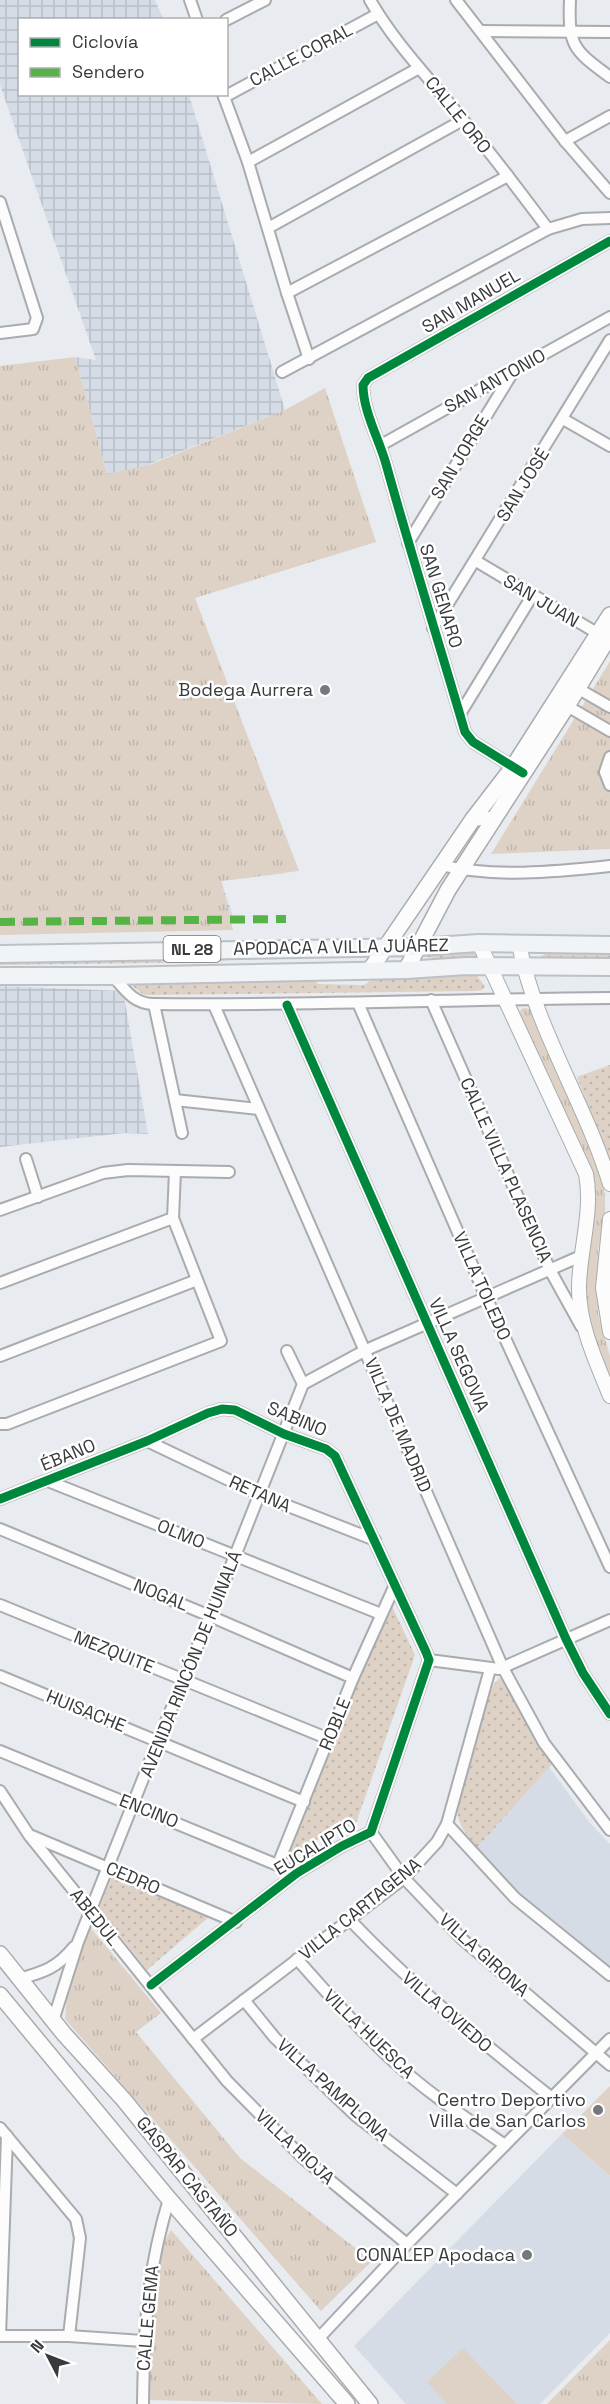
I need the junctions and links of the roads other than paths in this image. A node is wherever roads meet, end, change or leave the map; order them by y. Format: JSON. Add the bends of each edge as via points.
{"nodes":[{"id":1,"x":190,"y":0,"type":"edge"},
{"id":2,"x":264,"y":0,"type":"edge"},
{"id":3,"x":370,"y":0,"type":"edge"},
{"id":4,"x":456,"y":0,"type":"edge"},
{"id":5,"x":570,"y":0,"type":"edge"},
{"id":6,"x":378,"y":14,"type":"junction"},
{"id":7,"x":196,"y":18,"type":"edge"},
{"id":8,"x":228,"y":19,"type":"edge"},
{"id":9,"x":569,"y":30,"type":"junction"},
{"id":10,"x":481,"y":31,"type":"junction"},
{"id":11,"x":610,"y":32,"type":"edge"},
{"id":12,"x":419,"y":68,"type":"junction"},
{"id":13,"x":610,"y":78,"type":"edge"},
{"id":14,"x":228,"y":94,"type":"edge"},
{"id":15,"x":224,"y":96,"type":"edge"},
{"id":16,"x":610,"y":116,"type":"edge"},
{"id":17,"x":464,"y":120,"type":"junction"},
{"id":18,"x":565,"y":141,"type":"junction"},
{"id":19,"x":248,"y":162,"type":"junction"},
{"id":20,"x":508,"y":176,"type":"junction"},
{"id":21,"x":610,"y":193,"type":"edge"},
{"id":22,"x":0,"y":202,"type":"edge"},
{"id":23,"x":610,"y":218,"type":"edge"},
{"id":24,"x":268,"y":228,"type":"junction"},
{"id":25,"x":548,"y":229,"type":"junction"},
{"id":26,"x":610,"y":240,"type":"edge"},
{"id":27,"x":287,"y":293,"type":"junction"},
{"id":28,"x":610,"y":317,"type":"edge"},
{"id":29,"x":0,"y":333,"type":"edge"},
{"id":30,"x":610,"y":340,"type":"edge"},
{"id":31,"x":309,"y":359,"type":"junction"},
{"id":32,"x":513,"y":371,"type":"junction"},
{"id":33,"x":282,"y":372,"type":"dead end"},
{"id":34,"x":364,"y":400,"type":"joint"},
{"id":35,"x":563,"y":419,"type":"junction"},
{"id":36,"x":381,"y":445,"type":"junction"},
{"id":37,"x":610,"y":446,"type":"edge"},
{"id":38,"x":408,"y":543,"type":"junction"},
{"id":39,"x":476,"y":561,"type":"junction"},
{"id":40,"x":532,"y":596,"type":"junction"},
{"id":41,"x":610,"y":615,"type":"edge"},
{"id":42,"x":433,"y":628,"type":"junction"},
{"id":43,"x":605,"y":636,"type":"edge"},
{"id":44,"x":577,"y":688,"type":"junction"},
{"id":45,"x":567,"y":706,"type":"junction"},
{"id":46,"x":610,"y":707,"type":"edge"},
{"id":47,"x":460,"y":714,"type":"junction"},
{"id":48,"x":610,"y":731,"type":"edge"},
{"id":49,"x":610,"y":758,"type":"edge"},
{"id":50,"x":518,"y":770,"type":"junction"},
{"id":51,"x":609,"y":785,"type":"edge"},
{"id":52,"x":498,"y":814,"type":"junction"},
{"id":53,"x":473,"y":819,"type":"junction"},
{"id":54,"x":440,"y":865,"type":"junction"},
{"id":55,"x":610,"y":866,"type":"edge"},
{"id":56,"x":461,"y":870,"type":"junction"},
{"id":57,"x":479,"y":943,"type":"junction"},
{"id":58,"x":519,"y":944,"type":"junction"},
{"id":59,"x":610,"y":945,"type":"edge"},
{"id":60,"x":419,"y":947,"type":"junction"},
{"id":61,"x":383,"y":948,"type":"junction"},
{"id":62,"x":0,"y":954,"type":"edge"},
{"id":63,"x":489,"y":966,"type":"junction"},
{"id":64,"x":524,"y":967,"type":"junction"},
{"id":65,"x":610,"y":967,"type":"edge"},
{"id":66,"x":370,"y":970,"type":"junction"},
{"id":67,"x":406,"y":970,"type":"junction"},
{"id":68,"x":0,"y":976,"type":"edge"},
{"id":69,"x":113,"y":976,"type":"junction"},
{"id":70,"x":610,"y":998,"type":"edge"},
{"id":71,"x":504,"y":999,"type":"junction"},
{"id":72,"x":533,"y":999,"type":"junction"},
{"id":73,"x":431,"y":1000,"type":"junction"},
{"id":74,"x":358,"y":1003,"type":"junction"},
{"id":75,"x":154,"y":1004,"type":"junction"},
{"id":76,"x":214,"y":1005,"type":"junction"},
{"id":77,"x":287,"y":1005,"type":"junction"},
{"id":78,"x":175,"y":1100,"type":"junction"},
{"id":79,"x":258,"y":1109,"type":"junction"},
{"id":80,"x":182,"y":1133,"type":"dead end"},
{"id":81,"x":599,"y":1151,"type":"junction"},
{"id":82,"x":26,"y":1159,"type":"dead end"},
{"id":83,"x":579,"y":1159,"type":"junction"},
{"id":84,"x":175,"y":1171,"type":"junction"},
{"id":85,"x":229,"y":1172,"type":"dead end"},
{"id":86,"x":610,"y":1184,"type":"edge"},
{"id":87,"x":38,"y":1197,"type":"junction"},
{"id":88,"x":0,"y":1210,"type":"edge"},
{"id":89,"x":172,"y":1218,"type":"junction"},
{"id":90,"x":610,"y":1219,"type":"edge"},
{"id":91,"x":581,"y":1256,"type":"junction"},
{"id":92,"x":549,"y":1270,"type":"junction"},
{"id":93,"x":197,"y":1280,"type":"junction"},
{"id":94,"x":0,"y":1283,"type":"edge"},
{"id":95,"x":487,"y":1299,"type":"junction"},
{"id":96,"x":428,"y":1324,"type":"junction"},
{"id":97,"x":610,"y":1331,"type":"edge"},
{"id":98,"x":586,"y":1337,"type":"junction"},
{"id":99,"x":366,"y":1350,"type":"junction"},
{"id":100,"x":287,"y":1351,"type":"dead end"},
{"id":101,"x":0,"y":1356,"type":"edge"},
{"id":102,"x":303,"y":1384,"type":"junction"},
{"id":103,"x":610,"y":1396,"type":"edge"},
{"id":104,"x":0,"y":1424,"type":"edge"},
{"id":105,"x":284,"y":1434,"type":"junction"},
{"id":106,"x":147,"y":1441,"type":"junction"},
{"id":107,"x":48,"y":1481,"type":"junction"},
{"id":108,"x":260,"y":1495,"type":"junction"},
{"id":109,"x":0,"y":1499,"type":"edge"},
{"id":110,"x":0,"y":1529,"type":"edge"},
{"id":111,"x":375,"y":1540,"type":"junction"},
{"id":112,"x":236,"y":1556,"type":"junction"},
{"id":113,"x":610,"y":1567,"type":"edge"},
{"id":114,"x":394,"y":1585,"type":"junction"},
{"id":115,"x":0,"y":1605,"type":"edge"},
{"id":116,"x":381,"y":1614,"type":"junction"},
{"id":117,"x":210,"y":1616,"type":"junction"},
{"id":118,"x":610,"y":1620,"type":"edge"},
{"id":119,"x":566,"y":1639,"type":"junction"},
{"id":120,"x":429,"y":1660,"type":"junction"},
{"id":121,"x":503,"y":1668,"type":"junction"},
{"id":122,"x":490,"y":1669,"type":"junction"},
{"id":123,"x":0,"y":1677,"type":"edge"},
{"id":124,"x":353,"y":1678,"type":"junction"},
{"id":125,"x":183,"y":1680,"type":"junction"},
{"id":126,"x":610,"y":1714,"type":"edge"},
{"id":127,"x":329,"y":1738,"type":"junction"},
{"id":128,"x":158,"y":1741,"type":"junction"},
{"id":129,"x":0,"y":1751,"type":"edge"},
{"id":130,"x":0,"y":1791,"type":"edge"},
{"id":131,"x":304,"y":1802,"type":"junction"},
{"id":132,"x":134,"y":1805,"type":"junction"},
{"id":133,"x":447,"y":1824,"type":"junction"},
{"id":134,"x":610,"y":1830,"type":"edge"},
{"id":135,"x":371,"y":1832,"type":"junction"},
{"id":136,"x":29,"y":1835,"type":"junction"},
{"id":137,"x":278,"y":1864,"type":"junction"},
{"id":138,"x":108,"y":1868,"type":"junction"},
{"id":139,"x":297,"y":1873,"type":"junction"},
{"id":140,"x":404,"y":1878,"type":"junction"},
{"id":141,"x":91,"y":1912,"type":"junction"},
{"id":142,"x":349,"y":1919,"type":"junction"},
{"id":143,"x":236,"y":1922,"type":"junction"},
{"id":144,"x":78,"y":1942,"type":"junction"},
{"id":145,"x":0,"y":1954,"type":"edge"},
{"id":146,"x":297,"y":1959,"type":"junction"},
{"id":147,"x":610,"y":1975,"type":"edge"},
{"id":148,"x":19,"y":1979,"type":"junction"},
{"id":149,"x":151,"y":1985,"type":"junction"},
{"id":150,"x":0,"y":1995,"type":"edge"},
{"id":151,"x":244,"y":2000,"type":"junction"},
{"id":152,"x":53,"y":2020,"type":"junction"},
{"id":153,"x":64,"y":2034,"type":"junction"},
{"id":154,"x":610,"y":2038,"type":"edge"},
{"id":155,"x":193,"y":2039,"type":"junction"},
{"id":156,"x":48,"y":2052,"type":"junction"},
{"id":157,"x":596,"y":2053,"type":"junction"},
{"id":158,"x":610,"y":2065,"type":"edge"},
{"id":159,"x":552,"y":2098,"type":"junction"},
{"id":160,"x":4,"y":2132,"type":"edge"},
{"id":161,"x":505,"y":2145,"type":"junction"},
{"id":162,"x":457,"y":2194,"type":"junction"},
{"id":163,"x":169,"y":2199,"type":"junction"},
{"id":164,"x":407,"y":2244,"type":"junction"},
{"id":165,"x":0,"y":2336,"type":"edge"},
{"id":166,"x":69,"y":2336,"type":"junction"},
{"id":167,"x":318,"y":2339,"type":"junction"},
{"id":168,"x":143,"y":2341,"type":"junction"},
{"id":169,"x":143,"y":2404,"type":"edge"},
{"id":170,"x":347,"y":2404,"type":"edge"},
{"id":171,"x":370,"y":2404,"type":"edge"}],
"edges":[{"from":1,"to":7,"type":"street"},
{"from":2,"to":8,"type":"street"},
{"from":3,"to":6,"type":"street","name":"CALLE ORO"},
{"from":4,"to":10,"type":"street"},
{"from":5,"to":9,"type":"street"},
{"from":6,"to":12,"type":"street","name":"CALLE ORO"},
{"from":6,"to":14,"type":"street","name":"CALLE CORAL"},
{"from":9,"to":10,"type":"street"},
{"from":9,"to":11,"type":"street"},
{"from":9,"to":13,"type":"street","via":[[580,53]]},
{"from":10,"to":18,"type":"street"},
{"from":12,"to":17,"type":"street","name":"CALLE ORO"},
{"from":12,"to":19,"type":"street"},
{"from":15,"to":19,"type":"street"},
{"from":16,"to":18,"type":"street"},
{"from":17,"to":20,"type":"street","name":"CALLE ORO"},
{"from":17,"to":24,"type":"street"},
{"from":18,"to":21,"type":"street"},
{"from":19,"to":24,"type":"street"},
{"from":20,"to":25,"type":"street","name":"CALLE ORO"},
{"from":20,"to":27,"type":"street"},
{"from":22,"to":29,"type":"street","via":[[37,318],[33,329]]},
{"from":23,"to":25,"type":"street","via":[[582,219]]},
{"from":24,"to":27,"type":"street"},
{"from":25,"to":31,"type":"street"},
{"from":26,"to":34,"type":"street","name":"SAN MANUEL","via":[[368,378],[363,384]]},
{"from":27,"to":31,"type":"street"},
{"from":28,"to":32,"type":"street","name":"SAN ANTONIO"},
{"from":30,"to":35,"type":"street","name":"SAN JOSÉ"},
{"from":31,"to":33,"type":"street"},
{"from":32,"to":36,"type":"street","name":"SAN ANTONIO"},
{"from":32,"to":38,"type":"street","name":"SAN JORGE"},
{"from":34,"to":36,"type":"street","name":"SAN GENARO"},
{"from":35,"to":37,"type":"street"},
{"from":35,"to":39,"type":"street","name":"SAN JOSÉ"},
{"from":36,"to":38,"type":"street","name":"SAN GENARO"},
{"from":38,"to":42,"type":"street","name":"SAN GENARO"},
{"from":39,"to":40,"type":"street","name":"SAN JUAN"},
{"from":39,"to":42,"type":"street","name":"SAN JOSÉ"},
{"from":40,"to":43,"type":"street","name":"SAN JUAN"},
{"from":40,"to":47,"type":"street"},
{"from":41,"to":43,"type":"main road"},
{"from":42,"to":47,"type":"street","name":"SAN GENARO"},
{"from":43,"to":44,"type":"main road"},
{"from":43,"to":50,"type":"main road"},
{"from":44,"to":45,"type":"main road"},
{"from":44,"to":46,"type":"street"},
{"from":45,"to":48,"type":"street"},
{"from":45,"to":50,"type":"main road"},
{"from":47,"to":50,"type":"street","name":"SAN GENARO","via":[[468,738]]},
{"from":49,"to":51,"type":"street","via":[[605,772]]},
{"from":50,"to":52,"type":"main road"},
{"from":50,"to":53,"type":"main road"},
{"from":52,"to":53,"type":"main road"},
{"from":52,"to":56,"type":"main road"},
{"from":53,"to":54,"type":"main road"},
{"from":54,"to":56,"type":"street"},
{"from":54,"to":61,"type":"main road"},
{"from":55,"to":56,"type":"street","via":[[533,873]]},
{"from":56,"to":60,"type":"main road"},
{"from":57,"to":58,"type":"main road","name":"APODACA A VILLA JUÁREZ","number":"NL 28"},
{"from":57,"to":60,"type":"main road","name":"APODACA A VILLA JUÁREZ","number":"NL 28"},
{"from":57,"to":63,"type":"street"},
{"from":58,"to":59,"type":"main road","name":"APODACA A VILLA JUÁREZ","number":"NL 28"},
{"from":58,"to":64,"type":"street"},
{"from":60,"to":61,"type":"main road","name":"APODACA A VILLA JUÁREZ","number":"NL 28"},
{"from":60,"to":67,"type":"main road"},
{"from":61,"to":62,"type":"main road","name":"APODACA A VILLA JUÁREZ","number":"NL 28"},
{"from":61,"to":66,"type":"main road"},
{"from":63,"to":64,"type":"main road","name":"APODACA A VILLA JUÁREZ","number":"NL 28"},
{"from":63,"to":67,"type":"main road","name":"APODACA A VILLA JUÁREZ","number":"NL 28"},
{"from":63,"to":71,"type":"street"},
{"from":64,"to":65,"type":"main road","name":"APODACA A VILLA JUÁREZ","number":"NL 28"},
{"from":64,"to":72,"type":"street"},
{"from":66,"to":67,"type":"main road","name":"APODACA A VILLA JUÁREZ","number":"NL 28"},
{"from":66,"to":69,"type":"main road","name":"APODACA A VILLA JUÁREZ","number":"NL 28"},
{"from":68,"to":69,"type":"main road","name":"APODACA A VILLA JUÁREZ","number":"NL 28"},
{"from":69,"to":75,"type":"street","via":[[133,998]]},
{"from":70,"to":72,"type":"street"},
{"from":71,"to":72,"type":"street"},
{"from":71,"to":73,"type":"street"},
{"from":71,"to":83,"type":"street"},
{"from":72,"to":81,"type":"street"},
{"from":73,"to":74,"type":"street"},
{"from":73,"to":92,"type":"street","name":"CALLE VILLA PLASENCIA"},
{"from":74,"to":77,"type":"street"},
{"from":74,"to":95,"type":"street","name":"VILLA TOLEDO"},
{"from":75,"to":76,"type":"street"},
{"from":75,"to":78,"type":"street"},
{"from":76,"to":77,"type":"street"},
{"from":76,"to":79,"type":"street","name":"VILLA DE MADRID"},
{"from":77,"to":96,"type":"street","name":"VILLA SEGOVIA"},
{"from":78,"to":79,"type":"street"},
{"from":78,"to":80,"type":"street"},
{"from":79,"to":99,"type":"street","name":"VILLA DE MADRID"},
{"from":81,"to":83,"type":"street"},
{"from":81,"to":86,"type":"street"},
{"from":82,"to":87,"type":"street"},
{"from":83,"to":91,"type":"street","via":[[588,1189]]},
{"from":84,"to":85,"type":"street"},
{"from":84,"to":87,"type":"street","via":[[104,1173]]},
{"from":84,"to":89,"type":"street"},
{"from":87,"to":88,"type":"street"},
{"from":89,"to":93,"type":"street"},
{"from":89,"to":94,"type":"street"},
{"from":90,"to":97,"type":"street","via":[[603,1288]]},
{"from":91,"to":92,"type":"street"},
{"from":91,"to":98,"type":"street","via":[[579,1298]]},
{"from":92,"to":95,"type":"street"},
{"from":92,"to":98,"type":"street","name":"CALLE VILLA PLASENCIA"},
{"from":93,"to":101,"type":"street"},
{"from":93,"to":104,"type":"street","via":[[221,1338],[219,1343]]},
{"from":95,"to":96,"type":"street"},
{"from":95,"to":113,"type":"street","name":"VILLA TOLEDO"},
{"from":96,"to":99,"type":"street"},
{"from":96,"to":119,"type":"street","name":"VILLA SEGOVIA"},
{"from":97,"to":98,"type":"street"},
{"from":98,"to":103,"type":"street"},
{"from":99,"to":102,"type":"street"},
{"from":99,"to":121,"type":"street","name":"VILLA DE MADRID"},
{"from":100,"to":102,"type":"street"},
{"from":102,"to":105,"type":"street","name":"AVENIDA RINCÓN DE HUINALÁ"},
{"from":105,"to":106,"type":"street","name":"SABINO","via":[[229,1408],[208,1413]]},
{"from":105,"to":108,"type":"street","name":"AVENIDA RINCÓN DE HUINALÁ"},
{"from":105,"to":111,"type":"street","name":"SABINO","via":[[335,1456]]},
{"from":106,"to":107,"type":"street","name":"ÉBANO"},
{"from":106,"to":108,"type":"street","name":"RETANA"},
{"from":107,"to":109,"type":"street","name":"ÉBANO"},
{"from":107,"to":112,"type":"street","name":"OLMO"},
{"from":108,"to":111,"type":"street","name":"RETANA"},
{"from":108,"to":112,"type":"street","name":"AVENIDA RINCÓN DE HUINALÁ"},
{"from":110,"to":117,"type":"street","name":"NOGAL"},
{"from":111,"to":114,"type":"street","name":"SABINO"},
{"from":112,"to":116,"type":"street","name":"OLMO"},
{"from":112,"to":117,"type":"street","name":"AVENIDA RINCÓN DE HUINALÁ"},
{"from":114,"to":116,"type":"street","name":"ROBLE"},
{"from":114,"to":120,"type":"street"},
{"from":115,"to":125,"type":"street","name":"MEZQUITE"},
{"from":116,"to":124,"type":"street","name":"ROBLE"},
{"from":117,"to":124,"type":"street","name":"NOGAL"},
{"from":117,"to":125,"type":"street","name":"AVENIDA RINCÓN DE HUINALÁ"},
{"from":118,"to":119,"type":"street"},
{"from":119,"to":121,"type":"street"},
{"from":119,"to":126,"type":"street","name":"VILLA SEGOVIA"},
{"from":120,"to":122,"type":"street"},
{"from":120,"to":135,"type":"street","name":"EUCALIPTO"},
{"from":121,"to":122,"type":"street"},
{"from":121,"to":134,"type":"street","name":"VILLA DE MADRID","via":[[544,1743]]},
{"from":122,"to":133,"type":"street","name":"VILLA CARTAGENA"},
{"from":123,"to":128,"type":"street","name":"HUISACHE"},
{"from":124,"to":127,"type":"street","name":"ROBLE"},
{"from":125,"to":127,"type":"street","name":"MEZQUITE"},
{"from":125,"to":128,"type":"street","name":"AVENIDA RINCÓN DE HUINALÁ"},
{"from":127,"to":131,"type":"street","name":"ROBLE"},
{"from":128,"to":131,"type":"street","name":"HUISACHE"},
{"from":128,"to":132,"type":"street","name":"AVENIDA RINCÓN DE HUINALÁ"},
{"from":129,"to":132,"type":"street","name":"ENCINO"},
{"from":130,"to":136,"type":"street","name":"ABEDUL"},
{"from":131,"to":137,"type":"street","name":"ROBLE"},
{"from":132,"to":137,"type":"street","name":"ENCINO"},
{"from":132,"to":138,"type":"street","name":"AVENIDA RINCÓN DE HUINALÁ"},
{"from":133,"to":140,"type":"street","name":"VILLA CARTAGENA","via":[[437,1842]]},
{"from":133,"to":147,"type":"street","via":[[515,1898]]},
{"from":135,"to":139,"type":"street","name":"EUCALIPTO"},
{"from":135,"to":140,"type":"street","name":"VILLA GIRONA"},
{"from":136,"to":138,"type":"street","name":"CEDRO"},
{"from":136,"to":141,"type":"street","name":"ABEDUL"},
{"from":137,"to":139,"type":"street","name":"ENCINO"},
{"from":138,"to":141,"type":"street","name":"AVENIDA RINCÓN DE HUINALÁ"},
{"from":138,"to":143,"type":"street","name":"CEDRO"},
{"from":139,"to":143,"type":"street","name":"EUCALIPTO"},
{"from":140,"to":142,"type":"street","name":"VILLA CARTAGENA"},
{"from":140,"to":157,"type":"street","name":"VILLA GIRONA","via":[[462,1939]]},
{"from":141,"to":144,"type":"street","name":"AVENIDA RINCÓN DE HUINALÁ"},
{"from":141,"to":149,"type":"street","name":"ABEDUL"},
{"from":142,"to":146,"type":"street","name":"VILLA CARTAGENA"},
{"from":142,"to":159,"type":"street","name":"VILLA OVIEDO","via":[[446,2013]]},
{"from":143,"to":149,"type":"street","name":"EUCALIPTO"},
{"from":144,"to":148,"type":"street","name":"AVENIDA RINCÓN DE HUINALÁ","via":[[57,1965]]},
{"from":144,"to":152,"type":"street","name":"AVENIDA RINCÓN DE HUINALÁ"},
{"from":145,"to":148,"type":"main road","name":"GASPAR CASTAÑO"},
{"from":146,"to":151,"type":"street","name":"VILLA CARTAGENA"},
{"from":146,"to":161,"type":"street","name":"VILLA HUESCA","via":[[393,2061]]},
{"from":148,"to":152,"type":"main road","name":"GASPAR CASTAÑO"},
{"from":149,"to":155,"type":"street","name":"ABEDUL"},
{"from":150,"to":156,"type":"main road","name":"GASPAR CASTAÑO"},
{"from":151,"to":155,"type":"street","name":"VILLA CARTAGENA"},
{"from":151,"to":162,"type":"street","name":"VILLA PAMPLONA","via":[[275,2038],[355,2115]]},
{"from":152,"to":153,"type":"main road","name":"GASPAR CASTAÑO"},
{"from":153,"to":156,"type":"main road"},
{"from":153,"to":167,"type":"main road","name":"GASPAR CASTAÑO","via":[[124,2100]]},
{"from":154,"to":157,"type":"street"},
{"from":155,"to":164,"type":"street","name":"VILLA RIOJA","via":[[270,2127]]},
{"from":156,"to":163,"type":"main road","name":"GASPAR CASTAÑO"},
{"from":157,"to":158,"type":"street","name":"VILLA GIRONA"},
{"from":157,"to":159,"type":"street"},
{"from":159,"to":161,"type":"street"},
{"from":160,"to":165,"type":"street"},
{"from":160,"to":166,"type":"street","via":[[75,2219],[80,2238]]},
{"from":161,"to":162,"type":"street"},
{"from":162,"to":164,"type":"street"},
{"from":163,"to":168,"type":"street","name":"CALLE GEMA","via":[[152,2261]]},
{"from":163,"to":170,"type":"main road","name":"GASPAR CASTAÑO"},
{"from":164,"to":167,"type":"street"},
{"from":165,"to":166,"type":"street"},
{"from":166,"to":168,"type":"street"},
{"from":167,"to":171,"type":"main road","name":"GASPAR CASTAÑO"},
{"from":168,"to":169,"type":"street","name":"CALLE GEMA"}]}
